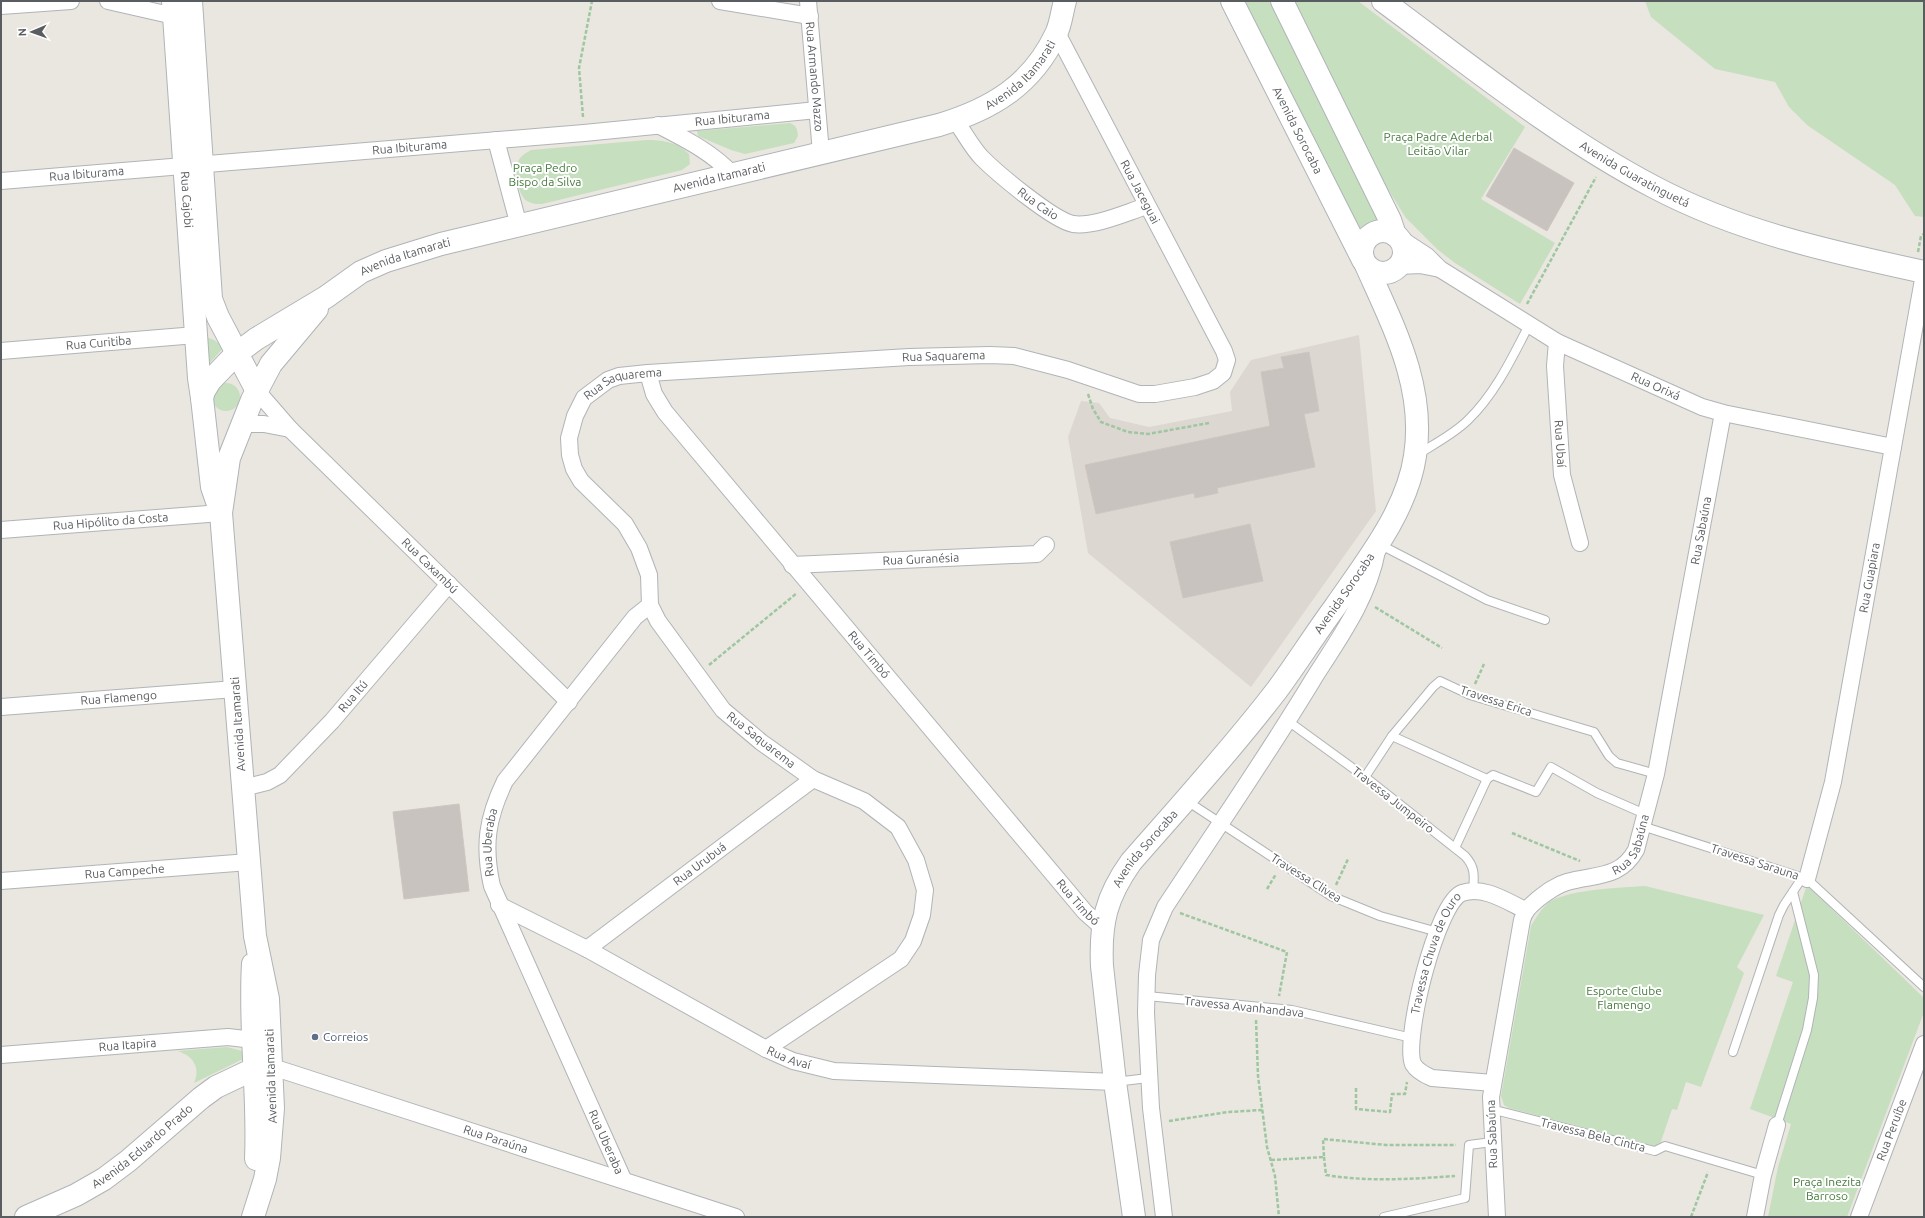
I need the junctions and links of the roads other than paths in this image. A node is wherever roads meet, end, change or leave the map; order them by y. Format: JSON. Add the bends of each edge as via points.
{"nodes":[{"id":1,"x":71,"y":1,"type":"edge"},
{"id":2,"x":108,"y":1,"type":"edge"},
{"id":3,"x":720,"y":1,"type":"edge"},
{"id":4,"x":1232,"y":1,"type":"edge"},
{"id":5,"x":1282,"y":1,"type":"edge"},
{"id":6,"x":1383,"y":1,"type":"edge"},
{"id":7,"x":1060,"y":4,"type":"edge"},
{"id":8,"x":1,"y":6,"type":"edge"},
{"id":9,"x":182,"y":8,"type":"edge"},
{"id":10,"x":809,"y":8,"type":"edge"},
{"id":11,"x":1056,"y":33,"type":"junction"},
{"id":12,"x":817,"y":110,"type":"junction"},
{"id":13,"x":956,"y":120,"type":"junction"},
{"id":14,"x":658,"y":125,"type":"junction"},
{"id":15,"x":496,"y":140,"type":"junction"},
{"id":16,"x":821,"y":153,"type":"junction"},
{"id":17,"x":193,"y":166,"type":"junction"},
{"id":18,"x":733,"y":174,"type":"junction"},
{"id":19,"x":1,"y":181,"type":"edge"},
{"id":20,"x":1147,"y":206,"type":"junction"},
{"id":21,"x":519,"y":226,"type":"junction"},
{"id":22,"x":1396,"y":236,"type":"junction"},
{"id":23,"x":1365,"y":262,"type":"junction"},
{"id":24,"x":1397,"y":267,"type":"junction"},
{"id":25,"x":1440,"y":269,"type":"junction"},
{"id":26,"x":1924,"y":273,"type":"edge"},
{"id":27,"x":326,"y":297,"type":"junction"},
{"id":28,"x":1389,"y":318,"type":"junction"},
{"id":29,"x":1524,"y":322,"type":"junction"},
{"id":30,"x":196,"y":335,"type":"junction"},
{"id":31,"x":1557,"y":342,"type":"junction"},
{"id":32,"x":232,"y":345,"type":"junction"},
{"id":33,"x":1,"y":351,"type":"edge"},
{"id":34,"x":1224,"y":351,"type":"joint"},
{"id":35,"x":221,"y":370,"type":"junction"},
{"id":36,"x":648,"y":373,"type":"junction"},
{"id":37,"x":257,"y":391,"type":"junction"},
{"id":38,"x":203,"y":404,"type":"junction"},
{"id":39,"x":1723,"y":414,"type":"junction"},
{"id":40,"x":241,"y":424,"type":"junction"},
{"id":41,"x":290,"y":429,"type":"junction"},
{"id":42,"x":1893,"y":448,"type":"junction"},
{"id":43,"x":1415,"y":457,"type":"junction"},
{"id":44,"x":221,"y":513,"type":"junction"},
{"id":45,"x":1,"y":530,"type":"edge"},
{"id":46,"x":1580,"y":543,"type":"dead end"},
{"id":47,"x":1379,"y":544,"type":"junction"},
{"id":48,"x":1046,"y":546,"type":"dead end"},
{"id":49,"x":792,"y":565,"type":"junction"},
{"id":50,"x":449,"y":584,"type":"junction"},
{"id":51,"x":650,"y":605,"type":"junction"},
{"id":52,"x":1544,"y":620,"type":"dead end"},
{"id":53,"x":235,"y":689,"type":"junction"},
{"id":54,"x":569,"y":702,"type":"junction"},
{"id":55,"x":1,"y":707,"type":"edge"},
{"id":56,"x":1288,"y":721,"type":"junction"},
{"id":57,"x":1392,"y":736,"type":"junction"},
{"id":58,"x":1656,"y":774,"type":"junction"},
{"id":59,"x":1365,"y":777,"type":"junction"},
{"id":60,"x":813,"y":779,"type":"junction"},
{"id":61,"x":1487,"y":779,"type":"junction"},
{"id":62,"x":243,"y":788,"type":"junction"},
{"id":63,"x":1185,"y":800,"type":"junction"},
{"id":64,"x":1644,"y":820,"type":"junction"},
{"id":65,"x":1221,"y":822,"type":"junction"},
{"id":66,"x":1455,"y":848,"type":"junction"},
{"id":67,"x":249,"y":862,"type":"junction"},
{"id":68,"x":1805,"y":878,"type":"junction"},
{"id":69,"x":1,"y":881,"type":"edge"},
{"id":70,"x":1473,"y":892,"type":"junction"},
{"id":71,"x":1793,"y":892,"type":"junction"},
{"id":72,"x":500,"y":905,"type":"junction"},
{"id":73,"x":1526,"y":910,"type":"junction"},
{"id":74,"x":1102,"y":928,"type":"junction"},
{"id":75,"x":1438,"y":932,"type":"junction"},
{"id":76,"x":255,"y":936,"type":"junction"},
{"id":77,"x":587,"y":950,"type":"junction"},
{"id":78,"x":1924,"y":987,"type":"edge"},
{"id":79,"x":1147,"y":996,"type":"junction"},
{"id":80,"x":1412,"y":1038,"type":"junction"},
{"id":81,"x":253,"y":1043,"type":"junction"},
{"id":82,"x":1924,"y":1044,"type":"edge"},
{"id":83,"x":766,"y":1048,"type":"junction"},
{"id":84,"x":1733,"y":1052,"type":"dead end"},
{"id":85,"x":1,"y":1055,"type":"edge"},
{"id":86,"x":263,"y":1068,"type":"junction"},
{"id":87,"x":1148,"y":1078,"type":"junction"},
{"id":88,"x":1114,"y":1082,"type":"junction"},
{"id":89,"x":1493,"y":1083,"type":"junction"},
{"id":90,"x":1491,"y":1109,"type":"junction"},
{"id":91,"x":1777,"y":1125,"type":"joint"},
{"id":92,"x":1492,"y":1142,"type":"junction"},
{"id":93,"x":1763,"y":1175,"type":"junction"},
{"id":94,"x":623,"y":1179,"type":"junction"},
{"id":95,"x":26,"y":1217,"type":"edge"},
{"id":96,"x":253,"y":1217,"type":"edge"},
{"id":97,"x":736,"y":1217,"type":"edge"},
{"id":98,"x":1134,"y":1217,"type":"edge"},
{"id":99,"x":1164,"y":1217,"type":"edge"},
{"id":100,"x":1384,"y":1217,"type":"edge"},
{"id":101,"x":1497,"y":1217,"type":"edge"},
{"id":102,"x":1755,"y":1217,"type":"edge"},
{"id":103,"x":1859,"y":1217,"type":"edge"}],
"edges":[{"from":1,"to":8,"type":"street"},
{"from":2,"to":9,"type":"street"},
{"from":3,"to":10,"type":"street"},
{"from":4,"to":23,"type":"main road","name":"Avenida Sorocaba"},
{"from":5,"to":22,"type":"main road"},
{"from":6,"to":26,"type":"main road","name":"Avenida Guaratinguetá","via":[[1548,123],[1655,188],[1750,228],[1810,246]]},
{"from":7,"to":11,"type":"main road","name":"Avenida Itamarati"},
{"from":9,"to":17,"type":"main road","name":"Rua Cajobi"},
{"from":10,"to":12,"type":"street","name":"Rua Armando Mazzo"},
{"from":11,"to":13,"type":"main road","name":"Avenida Itamarati","via":[[1032,72],[1017,87],[999,101]]},
{"from":11,"to":20,"type":"street","name":"Rua Jaceguai"},
{"from":12,"to":14,"type":"street","name":"Rua Ibiturama"},
{"from":12,"to":16,"type":"street","name":"Rua Armando Mazzo"},
{"from":13,"to":16,"type":"main road","name":"Avenida Itamarati"},
{"from":13,"to":20,"type":"street","name":"Rua Caio","via":[[981,157],[1042,208],[1063,221],[1086,224]]},
{"from":14,"to":15,"type":"street","name":"Rua Ibiturama"},
{"from":14,"to":18,"type":"street","via":[[707,152]]},
{"from":15,"to":17,"type":"street","name":"Rua Ibiturama"},
{"from":15,"to":21,"type":"street"},
{"from":16,"to":18,"type":"main road","name":"Avenida Itamarati"},
{"from":17,"to":19,"type":"street","name":"Rua Ibiturama"},
{"from":17,"to":30,"type":"main road","name":"Rua Cajobi"},
{"from":17,"to":32,"type":"main road","name":"Rua Cajobi","via":[[214,309]]},
{"from":18,"to":21,"type":"main road","name":"Avenida Itamarati"},
{"from":20,"to":34,"type":"street","name":"Rua Jaceguai"},
{"from":21,"to":27,"type":"main road","name":"Avenida Itamarati","via":[[442,244],[386,261],[361,272]]},
{"from":22,"to":23,"type":"main road","via":[[1380,231],[1370,235],[1362,249]]},
{"from":22,"to":24,"type":"main road","via":[[1404,248],[1404,254]]},
{"from":22,"to":25,"type":"street","name":"Rua Orixá"},
{"from":23,"to":24,"type":"main road","via":[[1375,272],[1380,273]]},
{"from":23,"to":28,"type":"main road","name":"Avenida Sorocaba"},
{"from":24,"to":25,"type":"street","name":"Rua Orixá","via":[[1420,265]]},
{"from":24,"to":28,"type":"main road","name":"Avenida Sorocaba","via":[[1388,294]]},
{"from":25,"to":29,"type":"street","name":"Rua Orixá"},
{"from":26,"to":42,"type":"street","name":"Rua Guapiara"},
{"from":27,"to":32,"type":"main road","name":"Avenida Itamarati","via":[[256,339]]},
{"from":27,"to":37,"type":"main road","name":"Avenida Itamarati","via":[[272,364]]},
{"from":28,"to":43,"type":"main road","name":"Avenida Sorocaba","via":[[1407,362],[1414,388],[1417,433]]},
{"from":29,"to":31,"type":"street","name":"Rua Orixá"},
{"from":29,"to":43,"type":"lane","via":[[1508,365],[1485,402],[1467,421]]},
{"from":30,"to":32,"type":"main road","via":[[216,333]]},
{"from":30,"to":33,"type":"street","name":"Rua Curitiba"},
{"from":30,"to":38,"type":"main road","name":"Rua Cajobi"},
{"from":31,"to":39,"type":"street","name":"Rua Orixá","via":[[1684,400]]},
{"from":31,"to":46,"type":"street","name":"Rua Ubaí","via":[[1555,366],[1562,475]]},
{"from":32,"to":35,"type":"main road","name":"Avenida Itamarati"},
{"from":32,"to":37,"type":"main road","name":"Rua Cajobi"},
{"from":34,"to":36,"type":"street","name":"Rua Saquarema","via":[[1227,360],[1223,373],[1213,381],[1156,394],[1139,394],[1014,356],[990,355],[909,357]]},
{"from":35,"to":37,"type":"main road","via":[[245,378]]},
{"from":35,"to":38,"type":"main road","via":[[206,386]]},
{"from":36,"to":49,"type":"street","name":"Rua Timbó","via":[[654,394],[665,412]]},
{"from":36,"to":51,"type":"street","name":"Rua Saquarema","via":[[619,376],[608,380],[584,398],[575,416],[570,438],[570,455],[581,480],[625,524],[639,548],[649,575]]},
{"from":37,"to":40,"type":"main road"},
{"from":37,"to":41,"type":"street","name":"Rua Caxambú"},
{"from":38,"to":40,"type":"main road","via":[[214,421],[227,426]]},
{"from":38,"to":44,"type":"main road","name":"Avenida Itamarati","via":[[212,487]]},
{"from":39,"to":42,"type":"street","name":"Rua Orixá"},
{"from":39,"to":58,"type":"street","name":"Rua Sabaúna"},
{"from":40,"to":41,"type":"street","via":[[264,424]]},
{"from":40,"to":44,"type":"main road","name":"Avenida Itamarati","via":[[229,458]]},
{"from":41,"to":50,"type":"street","name":"Rua Caxambú"},
{"from":42,"to":68,"type":"street","name":"Rua Guapiara","via":[[1833,782]]},
{"from":43,"to":47,"type":"main road","name":"Avenida Sorocaba","via":[[1401,501]]},
{"from":44,"to":45,"type":"street","name":"Rua Hipólito da Costa"},
{"from":44,"to":53,"type":"main road","name":"Avenida Itamarati"},
{"from":47,"to":52,"type":"lane","via":[[1487,600]]},
{"from":47,"to":56,"type":"street","name":"Avenida Sorocaba","via":[[1363,599]]},
{"from":47,"to":63,"type":"main road","name":"Avenida Sorocaba","via":[[1277,689]]},
{"from":48,"to":49,"type":"street","name":"Rua Guranésia","via":[[1037,554]]},
{"from":49,"to":74,"type":"street","name":"Rua Timbó","via":[[1085,912]]},
{"from":50,"to":54,"type":"street","name":"Rua Caxambú"},
{"from":50,"to":62,"type":"street","name":"Rua Itú","via":[[332,721],[280,774],[266,782]]},
{"from":51,"to":54,"type":"street","name":"Rua Uberaba","via":[[635,617]]},
{"from":51,"to":60,"type":"street","name":"Rua Saquarema","via":[[658,621],[723,710],[761,742]]},
{"from":53,"to":55,"type":"street","name":"Rua Flamengo"},
{"from":53,"to":62,"type":"main road","name":"Avenida Itamarati"},
{"from":54,"to":72,"type":"street","name":"Rua Uberaba","via":[[505,781],[492,809],[487,864]]},
{"from":56,"to":59,"type":"lane","name":"Travessa Jumpeiro"},
{"from":56,"to":65,"type":"street","name":"Avenida Sorocaba"},
{"from":57,"to":58,"type":"lane","name":"Travessa Erica","via":[[1432,687],[1440,681],[1470,695],[1594,732],[1609,756],[1618,763]]},
{"from":57,"to":59,"type":"lane","name":"Travessa Erica"},
{"from":57,"to":61,"type":"lane"},
{"from":58,"to":64,"type":"street","name":"Rua Sabaúna"},
{"from":59,"to":66,"type":"lane","name":"Travessa Jumpeiro"},
{"from":60,"to":77,"type":"street","name":"Rua Urubuá"},
{"from":60,"to":83,"type":"street","name":"Rua Saquarema","via":[[864,801],[898,828],[916,860],[925,890],[922,915],[913,941],[901,959]]},
{"from":61,"to":64,"type":"lane","name":"Travessa Sarauna","via":[[1493,775],[1536,792],[1551,767]]},
{"from":61,"to":66,"type":"lane"},
{"from":62,"to":67,"type":"main road","name":"Avenida Itamarati"},
{"from":63,"to":65,"type":"lane","name":"Travessa Clivea"},
{"from":63,"to":74,"type":"main road","name":"Avenida Sorocaba","via":[[1120,877],[1109,898]]},
{"from":64,"to":68,"type":"lane","name":"Travessa Sarauna"},
{"from":64,"to":73,"type":"street","name":"Rua Sabaúna","via":[[1636,850],[1630,860],[1619,869],[1566,882],[1546,893]]},
{"from":65,"to":75,"type":"lane","name":"Travessa Clivea","via":[[1331,896],[1380,916]]},
{"from":65,"to":79,"type":"street","name":"Avenida Sorocaba","via":[[1165,907],[1151,940]]},
{"from":66,"to":70,"type":"lane","name":"Travessa Jumpeiro","via":[[1472,863]]},
{"from":67,"to":69,"type":"street","name":"Rua Campeche"},
{"from":67,"to":76,"type":"main road","name":"Avenida Itamarati"},
{"from":68,"to":71,"type":"lane"},
{"from":68,"to":78,"type":"lane","name":"Travessa Sarauna"},
{"from":70,"to":73,"type":"street","name":"Travessa Chuva de Ouro","via":[[1492,895]]},
{"from":70,"to":75,"type":"street","name":"Travessa Chuva de Ouro","via":[[1463,892],[1456,896]]},
{"from":71,"to":84,"type":"lane","via":[[1779,915]]},
{"from":71,"to":91,"type":"lane","via":[[1814,975],[1813,998],[1807,1030]]},
{"from":72,"to":77,"type":"street","name":"Rua Avaí"},
{"from":72,"to":94,"type":"street","name":"Rua Uberaba"},
{"from":73,"to":89,"type":"street","name":"Rua Sabaúna","via":[[1518,934]]},
{"from":74,"to":88,"type":"main road","name":"Avenida Sorocaba","via":[[1102,966]]},
{"from":75,"to":80,"type":"street","name":"Travessa Chuva de Ouro","via":[[1422,977]]},
{"from":76,"to":81,"type":"main road","name":"Avenida Itamarati","via":[[251,1008]]},
{"from":76,"to":86,"type":"main road","name":"Avenida Itamarati","via":[[268,999]]},
{"from":77,"to":83,"type":"street","name":"Rua Avaí"},
{"from":79,"to":80,"type":"lane","name":"Travessa Avanhandava","via":[[1292,1010]]},
{"from":79,"to":87,"type":"street","name":"Avenida Sorocaba"},
{"from":80,"to":89,"type":"street","name":"Travessa Chuva de Ouro","via":[[1414,1065],[1432,1078]]},
{"from":81,"to":85,"type":"street","name":"Rua Itapira","via":[[228,1037]]},
{"from":81,"to":86,"type":"main road","name":"Avenida Itamarati"},
{"from":82,"to":103,"type":"street","name":"Rua Peruíbe"},
{"from":83,"to":88,"type":"street","name":"Rua Avaí","via":[[793,1061],[834,1071]]},
{"from":86,"to":94,"type":"street","name":"Rua Paraúna"},
{"from":86,"to":95,"type":"main road","name":"Avenida Eduardo Prado","via":[[216,1087],[104,1179],[76,1195]]},
{"from":86,"to":96,"type":"main road","name":"Avenida Itamarati"},
{"from":87,"to":88,"type":"lane"},
{"from":87,"to":99,"type":"street","name":"Avenida Sorocaba"},
{"from":88,"to":98,"type":"main road","name":"Avenida Sorocaba"},
{"from":89,"to":90,"type":"street","name":"Rua Sabaúna"},
{"from":90,"to":92,"type":"street","name":"Rua Sabaúna"},
{"from":90,"to":93,"type":"lane","name":"Travessa Bela Cintra","via":[[1654,1151],[1665,1146]]},
{"from":91,"to":93,"type":"street"},
{"from":92,"to":100,"type":"lane","via":[[1469,1145],[1465,1198]]},
{"from":92,"to":101,"type":"street","name":"Rua Sabaúna"},
{"from":93,"to":102,"type":"street"},
{"from":94,"to":97,"type":"street","name":"Rua Paraúna"}]}
